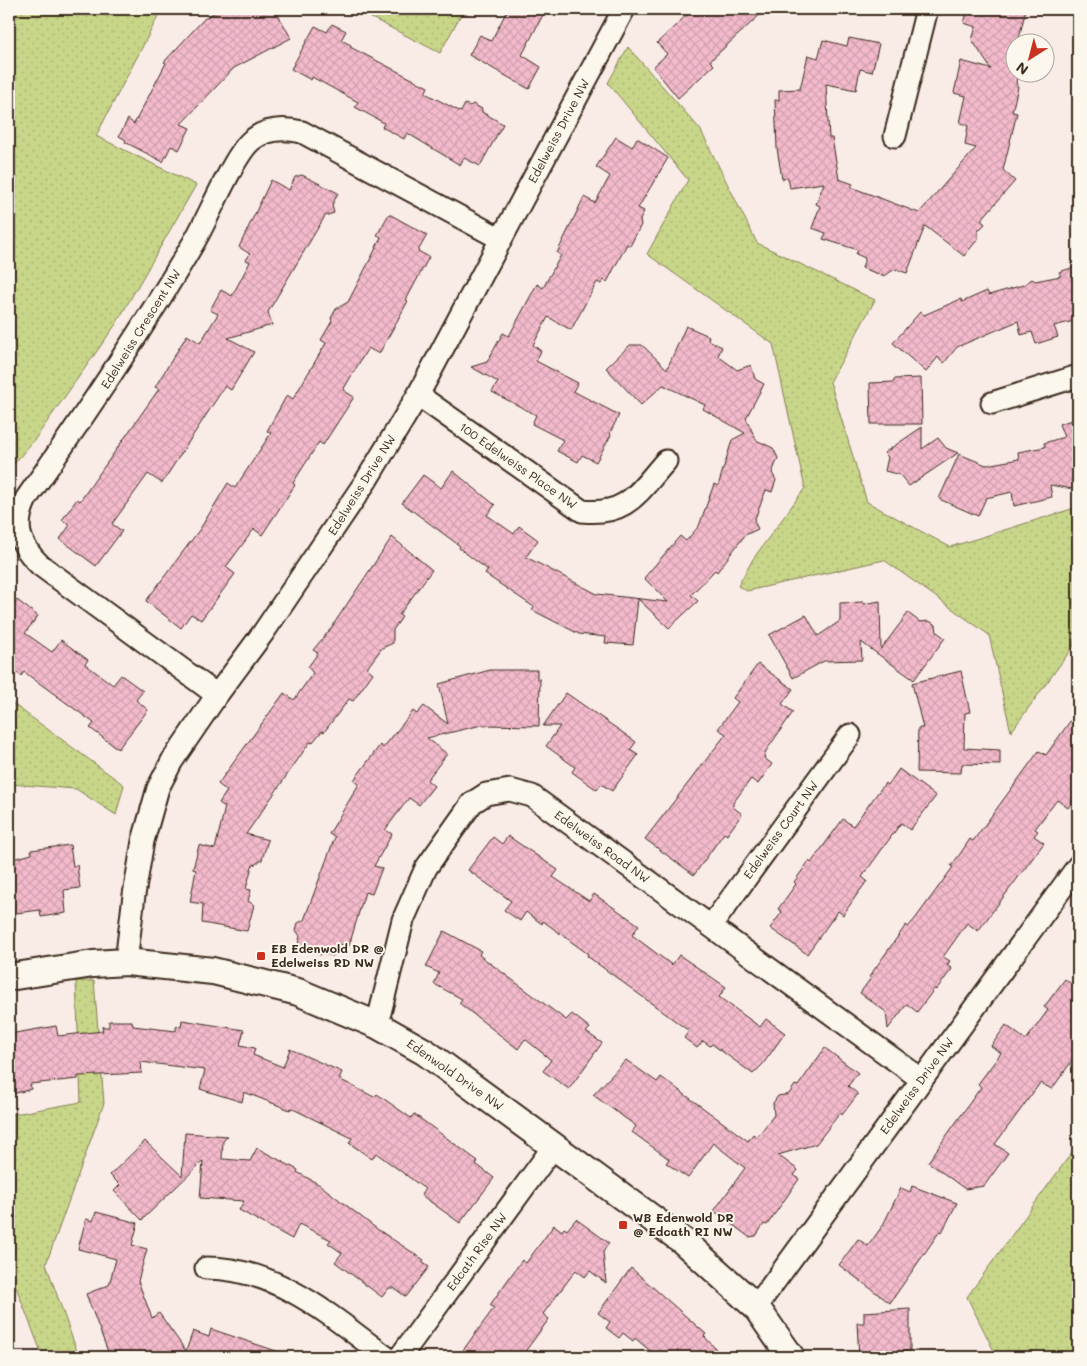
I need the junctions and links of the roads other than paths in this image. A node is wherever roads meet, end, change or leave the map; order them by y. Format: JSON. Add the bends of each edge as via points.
{"nodes":[{"id":1,"x":624,"y":9,"type":"edge"},
{"id":2,"x":927,"y":9,"type":"edge"},
{"id":3,"x":895,"y":136,"type":"dead end"},
{"id":4,"x":501,"y":239,"type":"junction"},
{"id":5,"x":1078,"y":376,"type":"edge"},
{"id":6,"x":418,"y":394,"type":"junction"},
{"id":7,"x":992,"y":403,"type":"dead end"},
{"id":8,"x":666,"y":461,"type":"dead end"},
{"id":9,"x":217,"y":695,"type":"junction"},
{"id":10,"x":850,"y":735,"type":"dead end"},
{"id":11,"x":1078,"y":866,"type":"edge"},
{"id":12,"x":711,"y":926,"type":"junction"},
{"id":13,"x":126,"y":962,"type":"junction"},
{"id":14,"x":9,"y":977,"type":"edge"},
{"id":15,"x":377,"y":1025,"type":"junction"},
{"id":16,"x":921,"y":1079,"type":"junction"},
{"id":17,"x":554,"y":1146,"type":"junction"},
{"id":18,"x":206,"y":1268,"type":"dead end"},
{"id":19,"x":756,"y":1307,"type":"junction"},
{"id":20,"x":386,"y":1357,"type":"edge"},
{"id":21,"x":400,"y":1357,"type":"edge"},
{"id":22,"x":791,"y":1357,"type":"edge"}],
"edges":[{"from":1,"to":4,"type":"street","name":"Edelweiss Drive NW"},
{"from":2,"to":3,"type":"street"},
{"from":4,"to":6,"type":"street","name":"Edelweiss Drive NW"},
{"from":4,"to":9,"type":"street","name":"Edelweiss Crescent NW","via":[[302,132],[285,128],[268,132],[252,140],[241,153],[196,240],[148,320],[26,499],[18,524],[25,548],[40,565]]},
{"from":5,"to":7,"type":"street"},
{"from":6,"to":8,"type":"street","name":"100 Edelweiss Place NW","via":[[582,511],[610,511],[625,506]]},
{"from":6,"to":9,"type":"street","name":"Edelweiss Drive NW","via":[[328,538]]},
{"from":9,"to":13,"type":"street","name":"Edelweiss Drive NW","via":[[172,761],[158,788],[143,841]]},
{"from":10,"to":12,"type":"street","name":"Edelweiss Court NW"},
{"from":11,"to":16,"type":"street","name":"Edelweiss Drive NW"},
{"from":12,"to":15,"type":"street","name":"Edelweiss Road NW","via":[[532,796],[510,790],[486,794],[463,814],[426,868],[403,920]]},
{"from":12,"to":16,"type":"street","name":"Edelweiss Road NW"},
{"from":13,"to":14,"type":"street","name":"Edenwold Drive NW"},
{"from":13,"to":15,"type":"street","name":"Edenwold Drive NW","via":[[213,971],[256,980],[306,995]]},
{"from":15,"to":17,"type":"street","name":"Edenwold Drive NW","via":[[425,1052]]},
{"from":16,"to":19,"type":"street","name":"Edelweiss Drive NW"},
{"from":17,"to":19,"type":"street","name":"Edenwold Drive NW","via":[[683,1241]]},
{"from":17,"to":21,"type":"street","name":"Edcath Rise NW"},
{"from":18,"to":20,"type":"street","via":[[230,1268],[257,1275],[289,1290],[322,1309]]},
{"from":19,"to":22,"type":"street","name":"Edenwold Drive NW"}]}
